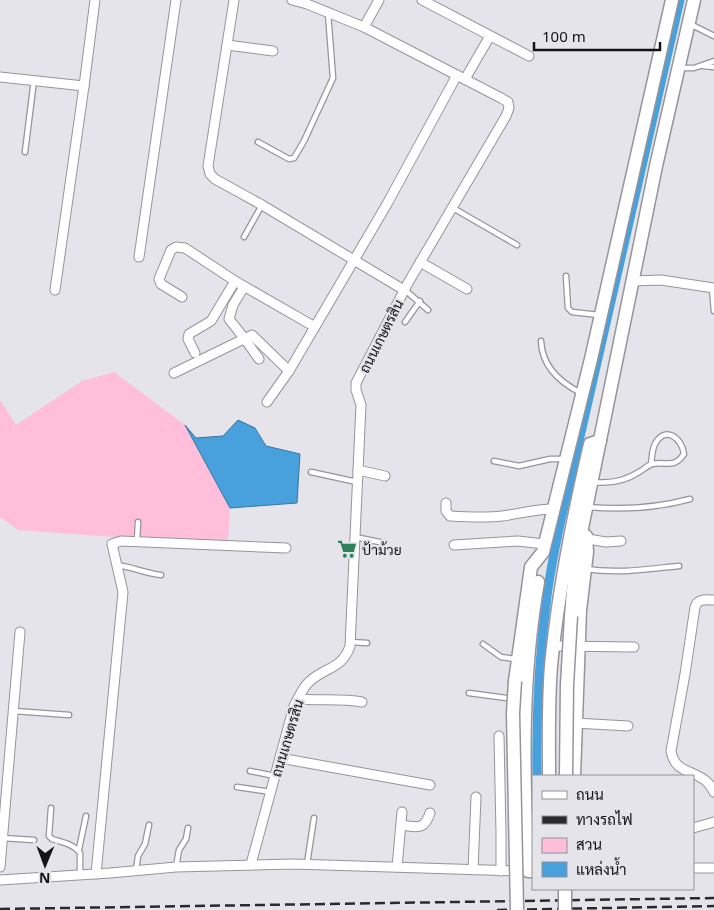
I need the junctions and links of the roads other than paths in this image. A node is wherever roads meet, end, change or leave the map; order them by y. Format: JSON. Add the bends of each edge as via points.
{"nodes":[{"id":1,"x":95,"y":0,"type":"edge"},
{"id":2,"x":176,"y":0,"type":"edge"},
{"id":3,"x":234,"y":0,"type":"edge"},
{"id":4,"x":292,"y":0,"type":"edge"},
{"id":5,"x":378,"y":0,"type":"edge"},
{"id":6,"x":422,"y":0,"type":"edge"},
{"id":7,"x":672,"y":0,"type":"edge"},
{"id":8,"x":694,"y":0,"type":"edge"},
{"id":9,"x":328,"y":13,"type":"junction"},
{"id":10,"x":689,"y":23,"type":"junction"},
{"id":11,"x":364,"y":27,"type":"junction"},
{"id":12,"x":490,"y":36,"type":"junction"},
{"id":13,"x":714,"y":36,"type":"edge"},
{"id":14,"x":227,"y":45,"type":"junction"},
{"id":15,"x":273,"y":50,"type":"dead end"},
{"id":16,"x":529,"y":56,"type":"dead end"},
{"id":17,"x":714,"y":61,"type":"edge"},
{"id":18,"x":702,"y":65,"type":"junction"},
{"id":19,"x":714,"y":67,"type":"edge"},
{"id":20,"x":678,"y":68,"type":"junction"},
{"id":21,"x":0,"y":77,"type":"edge"},
{"id":22,"x":461,"y":77,"type":"junction"},
{"id":23,"x":34,"y":80,"type":"junction"},
{"id":24,"x":84,"y":86,"type":"junction"},
{"id":25,"x":258,"y":142,"type":"dead end"},
{"id":26,"x":26,"y":152,"type":"dead end"},
{"id":27,"x":262,"y":204,"type":"junction"},
{"id":28,"x":452,"y":207,"type":"junction"},
{"id":29,"x":244,"y":237,"type":"dead end"},
{"id":30,"x":517,"y":245,"type":"dead end"},
{"id":31,"x":139,"y":257,"type":"dead end"},
{"id":32,"x":354,"y":260,"type":"junction"},
{"id":33,"x":420,"y":262,"type":"junction"},
{"id":34,"x":566,"y":276,"type":"dead end"},
{"id":35,"x":234,"y":281,"type":"junction"},
{"id":36,"x":633,"y":281,"type":"junction"},
{"id":37,"x":244,"y":286,"type":"junction"},
{"id":38,"x":713,"y":288,"type":"edge"},
{"id":39,"x":467,"y":289,"type":"dead end"},
{"id":40,"x":55,"y":290,"type":"dead end"},
{"id":41,"x":404,"y":290,"type":"junction"},
{"id":42,"x":182,"y":297,"type":"dead end"},
{"id":43,"x":420,"y":301,"type":"junction"},
{"id":44,"x":428,"y":310,"type":"dead end"},
{"id":45,"x":714,"y":311,"type":"edge"},
{"id":46,"x":601,"y":315,"type":"junction"},
{"id":47,"x":405,"y":322,"type":"dead end"},
{"id":48,"x":315,"y":327,"type":"junction"},
{"id":49,"x":244,"y":338,"type":"junction"},
{"id":50,"x":541,"y":341,"type":"dead end"},
{"id":51,"x":195,"y":353,"type":"dead end"},
{"id":52,"x":259,"y":360,"type":"dead end"},
{"id":53,"x":289,"y":371,"type":"junction"},
{"id":54,"x":174,"y":373,"type":"dead end"},
{"id":55,"x":582,"y":394,"type":"junction"},
{"id":56,"x":267,"y":402,"type":"dead end"},
{"id":57,"x":600,"y":442,"type":"junction"},
{"id":58,"x":566,"y":460,"type":"junction"},
{"id":59,"x":494,"y":461,"type":"dead end"},
{"id":60,"x":651,"y":464,"type":"junction"},
{"id":61,"x":358,"y":470,"type":"junction"},
{"id":62,"x":311,"y":472,"type":"dead end"},
{"id":63,"x":386,"y":476,"type":"dead end"},
{"id":64,"x":357,"y":482,"type":"junction"},
{"id":65,"x":592,"y":482,"type":"junction"},
{"id":66,"x":690,"y":499,"type":"dead end"},
{"id":67,"x":446,"y":503,"type":"dead end"},
{"id":68,"x":586,"y":507,"type":"junction"},
{"id":69,"x":553,"y":509,"type":"junction"},
{"id":70,"x":138,"y":522,"type":"dead end"},
{"id":71,"x":355,"y":537,"type":"junction"},
{"id":72,"x":583,"y":538,"type":"junction"},
{"id":73,"x":138,"y":541,"type":"junction"},
{"id":74,"x":621,"y":541,"type":"dead end"},
{"id":75,"x":384,"y":543,"type":"dead end"},
{"id":76,"x":454,"y":545,"type":"dead end"},
{"id":77,"x":286,"y":548,"type":"dead end"},
{"id":78,"x":544,"y":548,"type":"junction"},
{"id":79,"x":117,"y":564,"type":"junction"},
{"id":80,"x":679,"y":566,"type":"dead end"},
{"id":81,"x":580,"y":568,"type":"junction"},
{"id":82,"x":162,"y":575,"type":"dead end"},
{"id":83,"x":714,"y":600,"type":"edge"},
{"id":84,"x":20,"y":632,"type":"dead end"},
{"id":85,"x":351,"y":642,"type":"junction"},
{"id":86,"x":367,"y":643,"type":"dead end"},
{"id":87,"x":483,"y":644,"type":"dead end"},
{"id":88,"x":554,"y":646,"type":"junction"},
{"id":89,"x":578,"y":646,"type":"junction"},
{"id":90,"x":634,"y":647,"type":"dead end"},
{"id":91,"x":517,"y":659,"type":"junction"},
{"id":92,"x":469,"y":693,"type":"dead end"},
{"id":93,"x":298,"y":699,"type":"junction"},
{"id":94,"x":519,"y":700,"type":"junction"},
{"id":95,"x":362,"y":702,"type":"dead end"},
{"id":96,"x":14,"y":711,"type":"junction"},
{"id":97,"x":69,"y":715,"type":"dead end"},
{"id":98,"x":575,"y":723,"type":"junction"},
{"id":99,"x":628,"y":726,"type":"dead end"},
{"id":100,"x":499,"y":736,"type":"dead end"},
{"id":101,"x":280,"y":758,"type":"junction"},
{"id":102,"x":250,"y":771,"type":"dead end"},
{"id":103,"x":549,"y":775,"type":"edge"},
{"id":104,"x":566,"y":775,"type":"edge"},
{"id":105,"x":574,"y":775,"type":"edge"},
{"id":106,"x":275,"y":776,"type":"junction"},
{"id":107,"x":430,"y":785,"type":"dead end"},
{"id":108,"x":237,"y":787,"type":"dead end"},
{"id":109,"x":271,"y":792,"type":"junction"},
{"id":110,"x":714,"y":792,"type":"edge"},
{"id":111,"x":476,"y":797,"type":"dead end"},
{"id":112,"x":51,"y":808,"type":"dead end"},
{"id":113,"x":402,"y":812,"type":"dead end"},
{"id":114,"x":430,"y":813,"type":"dead end"},
{"id":115,"x":86,"y":816,"type":"dead end"},
{"id":116,"x":314,"y":818,"type":"dead end"},
{"id":117,"x":714,"y":822,"type":"edge"},
{"id":118,"x":148,"y":825,"type":"dead end"},
{"id":119,"x":401,"y":825,"type":"junction"},
{"id":120,"x":188,"y":828,"type":"dead end"},
{"id":121,"x":694,"y":828,"type":"edge"},
{"id":122,"x":3,"y":838,"type":"junction"},
{"id":123,"x":34,"y":840,"type":"dead end"},
{"id":124,"x":79,"y":849,"type":"junction"},
{"id":125,"x":250,"y":864,"type":"junction"},
{"id":126,"x":306,"y":864,"type":"junction"},
{"id":127,"x":0,"y":867,"type":"edge"},
{"id":128,"x":176,"y":867,"type":"junction"},
{"id":129,"x":397,"y":867,"type":"junction"},
{"id":130,"x":694,"y":868,"type":"edge"},
{"id":131,"x":714,"y":868,"type":"edge"},
{"id":132,"x":473,"y":870,"type":"junction"},
{"id":133,"x":136,"y":871,"type":"junction"},
{"id":134,"x":500,"y":871,"type":"junction"},
{"id":135,"x":530,"y":871,"type":"edge"},
{"id":136,"x":96,"y":874,"type":"junction"},
{"id":137,"x":80,"y":875,"type":"junction"},
{"id":138,"x":0,"y":880,"type":"edge"},
{"id":139,"x":565,"y":890,"type":"edge"},
{"id":140,"x":517,"y":910,"type":"edge"},
{"id":141,"x":565,"y":910,"type":"edge"}],
"edges":[{"from":1,"to":24,"type":"street"},
{"from":2,"to":31,"type":"street"},
{"from":3,"to":14,"type":"street"},
{"from":4,"to":9,"type":"street","name":"ถนนเกษตรสิน"},
{"from":5,"to":11,"type":"street"},
{"from":6,"to":12,"type":"street"},
{"from":7,"to":46,"type":"street"},
{"from":8,"to":10,"type":"street"},
{"from":9,"to":11,"type":"street","name":"ถนนเกษตรสิน"},
{"from":9,"to":25,"type":"lane","via":[[333,78],[304,141],[294,158],[290,159]]},
{"from":10,"to":13,"type":"lane"},
{"from":10,"to":20,"type":"street"},
{"from":11,"to":22,"type":"street","name":"ถนนเกษตรสิน"},
{"from":12,"to":16,"type":"street"},
{"from":12,"to":22,"type":"street"},
{"from":14,"to":15,"type":"street"},
{"from":14,"to":27,"type":"street","via":[[208,170],[215,179]]},
{"from":17,"to":18,"type":"lane"},
{"from":18,"to":19,"type":"lane"},
{"from":18,"to":20,"type":"lane"},
{"from":20,"to":36,"type":"street"},
{"from":21,"to":23,"type":"street"},
{"from":22,"to":28,"type":"street","name":"ถนนเกษตรสิน","via":[[508,102],[509,108]]},
{"from":22,"to":32,"type":"street"},
{"from":23,"to":24,"type":"street"},
{"from":23,"to":26,"type":"lane"},
{"from":24,"to":40,"type":"street"},
{"from":27,"to":29,"type":"lane"},
{"from":27,"to":32,"type":"street"},
{"from":28,"to":30,"type":"lane"},
{"from":28,"to":33,"type":"street","name":"ถนนเกษตรสิน"},
{"from":32,"to":41,"type":"street"},
{"from":32,"to":48,"type":"street"},
{"from":33,"to":39,"type":"street"},
{"from":33,"to":41,"type":"street","name":"ถนนเกษตรสิน"},
{"from":34,"to":46,"type":"lane","via":[[568,308],[572,312]]},
{"from":35,"to":37,"type":"street"},
{"from":35,"to":42,"type":"street","via":[[184,248],[176,247],[171,250],[159,282]]},
{"from":35,"to":51,"type":"street","via":[[211,322],[189,334]]},
{"from":36,"to":38,"type":"street","via":[[675,281]]},
{"from":36,"to":57,"type":"street"},
{"from":37,"to":48,"type":"street"},
{"from":37,"to":49,"type":"street","via":[[229,319]]},
{"from":38,"to":45,"type":"lane"},
{"from":41,"to":43,"type":"lane"},
{"from":41,"to":61,"type":"street","name":"ถนนเกษตรสิน","via":[[356,382],[361,405]]},
{"from":43,"to":44,"type":"lane"},
{"from":43,"to":47,"type":"lane"},
{"from":46,"to":55,"type":"street"},
{"from":48,"to":53,"type":"street"},
{"from":49,"to":52,"type":"street"},
{"from":49,"to":53,"type":"street","via":[[252,335],[257,338]]},
{"from":49,"to":54,"type":"street"},
{"from":50,"to":55,"type":"lane","via":[[542,353],[550,369]]},
{"from":53,"to":56,"type":"street"},
{"from":55,"to":58,"type":"street"},
{"from":57,"to":65,"type":"street"},
{"from":57,"to":88,"type":"street","via":[[590,444],[578,496]]},
{"from":58,"to":59,"type":"lane","via":[[518,466]]},
{"from":58,"to":69,"type":"street"},
{"from":60,"to":60,"type":"lane","via":[[672,464],[680,460],[684,446],[674,436],[666,434],[660,437],[654,445]]},
{"from":60,"to":65,"type":"lane","via":[[630,478]]},
{"from":61,"to":63,"type":"street"},
{"from":61,"to":64,"type":"street","name":"ถนนเกษตรสิน"},
{"from":62,"to":64,"type":"lane"},
{"from":64,"to":71,"type":"street","name":"ถนนเกษตรสิน"},
{"from":65,"to":68,"type":"street"},
{"from":66,"to":68,"type":"lane","via":[[611,509]]},
{"from":67,"to":69,"type":"street","via":[[447,514],[458,517],[490,517]]},
{"from":68,"to":72,"type":"street"},
{"from":69,"to":78,"type":"street"},
{"from":70,"to":73,"type":"lane"},
{"from":71,"to":75,"type":"lane"},
{"from":71,"to":85,"type":"street","name":"ถนนเกษตรสิน"},
{"from":72,"to":74,"type":"street"},
{"from":72,"to":81,"type":"street"},
{"from":73,"to":77,"type":"street"},
{"from":73,"to":79,"type":"street","via":[[112,544]]},
{"from":76,"to":78,"type":"street","via":[[518,542]]},
{"from":78,"to":91,"type":"street","via":[[531,567]]},
{"from":78,"to":94,"type":"street"},
{"from":79,"to":82,"type":"lane"},
{"from":79,"to":136,"type":"street","via":[[123,592]]},
{"from":80,"to":81,"type":"lane","via":[[622,572]]},
{"from":81,"to":89,"type":"street"},
{"from":81,"to":104,"type":"street","bridge":true,"via":[[570,616]]},
{"from":83,"to":110,"type":"street","via":[[696,603],[671,751],[673,761],[679,767],[706,781]]},
{"from":84,"to":96,"type":"street"},
{"from":85,"to":86,"type":"lane"},
{"from":85,"to":93,"type":"street","name":"ถนนเกษตรสิน","via":[[338,665],[311,679]]},
{"from":87,"to":91,"type":"lane","via":[[501,657]]},
{"from":88,"to":89,"type":"street"},
{"from":88,"to":103,"type":"street"},
{"from":89,"to":90,"type":"street"},
{"from":89,"to":98,"type":"street"},
{"from":91,"to":94,"type":"street","bridge":true,"via":[[515,681]]},
{"from":92,"to":94,"type":"lane"},
{"from":93,"to":95,"type":"street"},
{"from":93,"to":101,"type":"street","name":"ถนนเกษตรสิน"},
{"from":94,"to":135,"type":"street"},
{"from":94,"to":140,"type":"street","bridge":true},
{"from":96,"to":97,"type":"lane"},
{"from":96,"to":122,"type":"street"},
{"from":98,"to":99,"type":"street"},
{"from":98,"to":105,"type":"street"},
{"from":100,"to":134,"type":"street"},
{"from":101,"to":106,"type":"street","name":"ถนนเกษตรสิน"},
{"from":101,"to":107,"type":"street"},
{"from":102,"to":106,"type":"lane"},
{"from":106,"to":109,"type":"street","name":"ถนนเกษตรสิน"},
{"from":108,"to":109,"type":"lane"},
{"from":109,"to":125,"type":"street","name":"ถนนเกษตรสิน"},
{"from":111,"to":132,"type":"street"},
{"from":112,"to":124,"type":"lane","via":[[49,836]]},
{"from":113,"to":119,"type":"street"},
{"from":114,"to":119,"type":"street","via":[[423,825]]},
{"from":115,"to":124,"type":"lane"},
{"from":116,"to":126,"type":"lane"},
{"from":117,"to":121,"type":"street"},
{"from":118,"to":133,"type":"lane","via":[[146,844],[138,856]]},
{"from":119,"to":129,"type":"street"},
{"from":120,"to":128,"type":"lane"},
{"from":122,"to":123,"type":"lane"},
{"from":122,"to":127,"type":"street"},
{"from":124,"to":137,"type":"lane"},
{"from":125,"to":126,"type":"street"},
{"from":125,"to":128,"type":"street"},
{"from":126,"to":129,"type":"street"},
{"from":128,"to":133,"type":"street"},
{"from":129,"to":132,"type":"street"},
{"from":130,"to":131,"type":"street"},
{"from":132,"to":134,"type":"street"},
{"from":133,"to":136,"type":"street"},
{"from":134,"to":135,"type":"street"},
{"from":136,"to":137,"type":"street"},
{"from":137,"to":138,"type":"street"},
{"from":139,"to":141,"type":"street","bridge":true}]}
